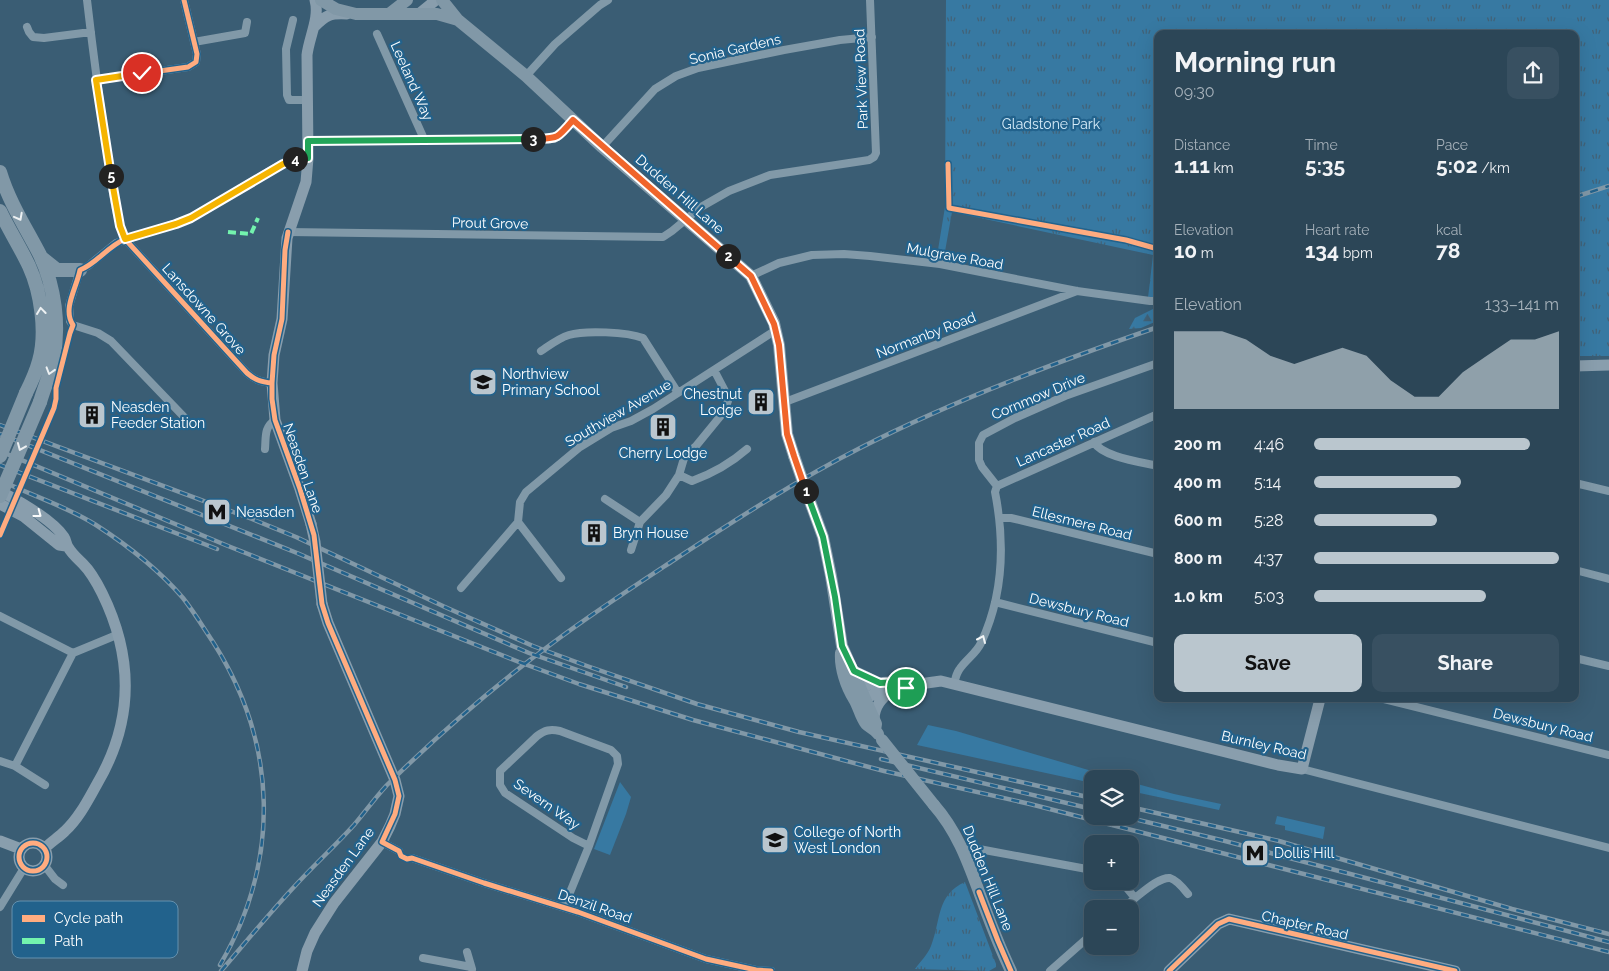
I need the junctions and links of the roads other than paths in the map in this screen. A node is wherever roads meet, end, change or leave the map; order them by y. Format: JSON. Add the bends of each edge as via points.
{"nodes":[{"id":1,"x":87,"y":0,"type":"edge"},
{"id":2,"x":184,"y":0,"type":"edge"},
{"id":3,"x":316,"y":0,"type":"edge"},
{"id":4,"x":321,"y":0,"type":"edge"},
{"id":5,"x":407,"y":0,"type":"edge"},
{"id":6,"x":436,"y":0,"type":"edge"},
{"id":7,"x":442,"y":0,"type":"edge"},
{"id":8,"x":608,"y":0,"type":"edge"},
{"id":9,"x":870,"y":0,"type":"edge"},
{"id":10,"x":420,"y":13,"type":"junction"},
{"id":11,"x":356,"y":14,"type":"junction"},
{"id":12,"x":389,"y":14,"type":"junction"},
{"id":13,"x":293,"y":20,"type":"dead end"},
{"id":14,"x":458,"y":20,"type":"junction"},
{"id":15,"x":247,"y":22,"type":"dead end"},
{"id":16,"x":27,"y":27,"type":"dead end"},
{"id":17,"x":314,"y":27,"type":"junction"},
{"id":18,"x":91,"y":32,"type":"junction"},
{"id":19,"x":377,"y":34,"type":"dead end"},
{"id":20,"x":872,"y":38,"type":"junction"},
{"id":21,"x":194,"y":42,"type":"junction"},
{"id":22,"x":526,"y":76,"type":"junction"},
{"id":23,"x":96,"y":80,"type":"junction"},
{"id":24,"x":307,"y":100,"type":"junction"},
{"id":25,"x":573,"y":120,"type":"junction"},
{"id":26,"x":424,"y":139,"type":"junction"},
{"id":27,"x":308,"y":141,"type":"junction"},
{"id":28,"x":602,"y":147,"type":"junction"},
{"id":29,"x":874,"y":157,"type":"joint"},
{"id":30,"x":308,"y":158,"type":"junction"},
{"id":31,"x":0,"y":172,"type":"edge"},
{"id":32,"x":0,"y":211,"type":"edge"},
{"id":33,"x":686,"y":219,"type":"junction"},
{"id":34,"x":288,"y":232,"type":"junction"},
{"id":35,"x":125,"y":239,"type":"junction"},
{"id":36,"x":40,"y":256,"type":"junction"},
{"id":37,"x":80,"y":270,"type":"junction"},
{"id":38,"x":751,"y":276,"type":"junction"},
{"id":39,"x":1077,"y":291,"type":"junction"},
{"id":40,"x":1154,"y":301,"type":"edge"},
{"id":41,"x":776,"y":330,"type":"junction"},
{"id":42,"x":541,"y":350,"type":"dead end"},
{"id":43,"x":1154,"y":364,"type":"edge"},
{"id":44,"x":1609,"y":365,"type":"edge"},
{"id":45,"x":1579,"y":366,"type":"edge"},
{"id":46,"x":714,"y":370,"type":"junction"},
{"id":47,"x":272,"y":383,"type":"junction"},
{"id":48,"x":678,"y":393,"type":"junction"},
{"id":49,"x":785,"y":402,"type":"junction"},
{"id":50,"x":1154,"y":416,"type":"edge"},
{"id":51,"x":185,"y":418,"type":"dead end"},
{"id":52,"x":275,"y":420,"type":"junction"},
{"id":53,"x":1094,"y":442,"type":"junction"},
{"id":54,"x":265,"y":449,"type":"dead end"},
{"id":55,"x":747,"y":449,"type":"dead end"},
{"id":56,"x":0,"y":456,"type":"edge"},
{"id":57,"x":1154,"y":465,"type":"edge"},
{"id":58,"x":679,"y":475,"type":"junction"},
{"id":59,"x":1579,"y":484,"type":"edge"},
{"id":60,"x":997,"y":486,"type":"junction"},
{"id":61,"x":0,"y":491,"type":"edge"},
{"id":62,"x":1609,"y":491,"type":"edge"},
{"id":63,"x":0,"y":496,"type":"edge"},
{"id":64,"x":606,"y":499,"type":"dead end"},
{"id":65,"x":0,"y":504,"type":"edge"},
{"id":66,"x":1000,"y":518,"type":"junction"},
{"id":67,"x":518,"y":522,"type":"junction"},
{"id":68,"x":640,"y":522,"type":"junction"},
{"id":69,"x":66,"y":546,"type":"junction"},
{"id":70,"x":631,"y":550,"type":"dead end"},
{"id":71,"x":1154,"y":553,"type":"edge"},
{"id":72,"x":1579,"y":571,"type":"edge"},
{"id":73,"x":561,"y":578,"type":"dead end"},
{"id":74,"x":1609,"y":579,"type":"edge"},
{"id":75,"x":461,"y":588,"type":"dead end"},
{"id":76,"x":995,"y":602,"type":"junction"},
{"id":77,"x":0,"y":616,"type":"edge"},
{"id":78,"x":119,"y":634,"type":"junction"},
{"id":79,"x":1154,"y":642,"type":"edge"},
{"id":80,"x":842,"y":646,"type":"junction"},
{"id":81,"x":73,"y":653,"type":"junction"},
{"id":82,"x":1579,"y":659,"type":"edge"},
{"id":83,"x":1609,"y":666,"type":"edge"},
{"id":84,"x":854,"y":671,"type":"junction"},
{"id":85,"x":880,"y":683,"type":"junction"},
{"id":86,"x":912,"y":685,"type":"junction"},
{"id":87,"x":954,"y":685,"type":"junction"},
{"id":88,"x":891,"y":691,"type":"junction"},
{"id":89,"x":860,"y":695,"type":"junction"},
{"id":90,"x":1319,"y":702,"type":"edge"},
{"id":91,"x":1396,"y":702,"type":"edge"},
{"id":92,"x":877,"y":729,"type":"junction"},
{"id":93,"x":1609,"y":755,"type":"edge"},
{"id":94,"x":0,"y":761,"type":"edge"},
{"id":95,"x":15,"y":766,"type":"junction"},
{"id":96,"x":1302,"y":769,"type":"junction"},
{"id":97,"x":45,"y":785,"type":"dead end"},
{"id":98,"x":0,"y":841,"type":"edge"},
{"id":99,"x":382,"y":842,"type":"junction"},
{"id":100,"x":590,"y":846,"type":"junction"},
{"id":101,"x":45,"y":848,"type":"junction"},
{"id":102,"x":1609,"y":848,"type":"edge"},
{"id":103,"x":21,"y":849,"type":"junction"},
{"id":104,"x":399,"y":851,"type":"dead end"},
{"id":105,"x":963,"y":852,"type":"junction"},
{"id":106,"x":412,"y":858,"type":"dead end"},
{"id":107,"x":45,"y":866,"type":"junction"},
{"id":108,"x":24,"y":868,"type":"junction"},
{"id":109,"x":1084,"y":869,"type":"edge"},
{"id":110,"x":63,"y":885,"type":"dead end"},
{"id":111,"x":1128,"y":890,"type":"edge"},
{"id":112,"x":1188,"y":894,"type":"dead end"},
{"id":113,"x":1135,"y":898,"type":"joint"},
{"id":114,"x":0,"y":907,"type":"edge"},
{"id":115,"x":564,"y":907,"type":"junction"},
{"id":116,"x":1084,"y":941,"type":"edge"},
{"id":117,"x":468,"y":952,"type":"dead end"},
{"id":118,"x":423,"y":958,"type":"dead end"},
{"id":119,"x":472,"y":969,"type":"edge"},
{"id":120,"x":756,"y":970,"type":"edge"},
{"id":121,"x":301,"y":971,"type":"edge"},
{"id":122,"x":771,"y":971,"type":"edge"},
{"id":123,"x":1011,"y":971,"type":"edge"},
{"id":124,"x":1050,"y":971,"type":"edge"},
{"id":125,"x":1169,"y":971,"type":"edge"},
{"id":126,"x":1454,"y":971,"type":"edge"}],
"edges":[{"from":1,"to":18,"type":"street"},
{"from":2,"to":21,"type":"street"},
{"from":3,"to":17,"type":"main road","name":"Neasden Lane"},
{"from":4,"to":11,"type":"main road","name":"Dudden Hill Lane","via":[[336,9]]},
{"from":5,"to":12,"type":"main road"},
{"from":6,"to":10,"type":"main road"},
{"from":7,"to":14,"type":"main road","name":"Dudden Hill Lane"},
{"from":8,"to":22,"type":"street","via":[[556,44]]},
{"from":9,"to":20,"type":"street","name":"Park View Road"},
{"from":10,"to":12,"type":"main road","name":"Dudden Hill Lane"},
{"from":10,"to":14,"type":"main road","name":"Dudden Hill Lane"},
{"from":11,"to":12,"type":"main road","name":"Dudden Hill Lane"},
{"from":11,"to":17,"type":"main road","via":[[334,13]]},
{"from":13,"to":24,"type":"street","via":[[286,49],[287,95],[289,100]]},
{"from":14,"to":22,"type":"main road","name":"Dudden Hill Lane"},
{"from":15,"to":21,"type":"street","via":[[245,33]]},
{"from":16,"to":18,"type":"street","via":[[33,38]]},
{"from":17,"to":24,"type":"main road","name":"Neasden Lane","via":[[308,42]]},
{"from":18,"to":23,"type":"street"},
{"from":19,"to":26,"type":"street","name":"Leeland Way"},
{"from":20,"to":28,"type":"street","name":"Sonia Gardens","via":[[784,50],[698,68],[676,76],[655,89]]},
{"from":20,"to":29,"type":"street","name":"Park View Road"},
{"from":21,"to":23,"type":"street","via":[[196,62],[188,66]]},
{"from":22,"to":25,"type":"main road","name":"Dudden Hill Lane"},
{"from":23,"to":35,"type":"street","via":[[112,186]]},
{"from":24,"to":27,"type":"main road","name":"Neasden Lane"},
{"from":25,"to":26,"type":"street","via":[[554,138]]},
{"from":25,"to":28,"type":"main road","name":"Dudden Hill Lane"},
{"from":26,"to":27,"type":"street"},
{"from":27,"to":30,"type":"main road","name":"Neasden Lane"},
{"from":28,"to":33,"type":"main road","name":"Dudden Hill Lane"},
{"from":29,"to":33,"type":"street","name":"Prout Grove","via":[[770,175],[729,191]]},
{"from":30,"to":34,"type":"main road","name":"Neasden Lane","via":[[305,190]]},
{"from":30,"to":35,"type":"street","via":[[288,161],[191,218]]},
{"from":31,"to":36,"type":"highway","one_way":true,"via":[[12,204]]},
{"from":56,"to":32,"type":"highway","one_way":true,"bridge":true,"via":[[40,360],[42,342],[41,308],[36,286]]},
{"from":33,"to":34,"type":"street","name":"Prout Grove","via":[[662,237]]},
{"from":33,"to":38,"type":"main road","name":"Dudden Hill Lane"},
{"from":34,"to":47,"type":"main road","name":"Neasden Lane","via":[[282,319]]},
{"from":35,"to":37,"type":"street"},
{"from":35,"to":47,"type":"street","name":"Lansdowne Grove","via":[[247,373],[255,380]]},
{"from":36,"to":37,"type":"highway","via":[[57,270]]},
{"from":36,"to":63,"type":"highway","one_way":true,"bridge":true,"via":[[51,288],[56,325],[52,362],[40,402]]},
{"from":37,"to":51,"type":"street","via":[[69,306],[70,321],[112,342]]},
{"from":38,"to":39,"type":"street","name":"Mulgrave Road","via":[[780,262],[812,255],[844,254],[940,264]]},
{"from":38,"to":41,"type":"main road","name":"Dudden Hill Lane"},
{"from":39,"to":40,"type":"street","name":"Mulgrave Road"},
{"from":39,"to":49,"type":"street","name":"Normanby Road"},
{"from":41,"to":46,"type":"street","name":"Southview Avenue"},
{"from":41,"to":49,"type":"main road","name":"Dudden Hill Lane"},
{"from":42,"to":48,"type":"street","via":[[580,332],[633,334],[643,338]]},
{"from":43,"to":60,"type":"street","name":"Cornmow Drive","via":[[1066,396],[983,435],[979,443],[979,460]]},
{"from":44,"to":45,"type":"main road"},
{"from":46,"to":48,"type":"street","name":"Southview Avenue"},
{"from":46,"to":58,"type":"street","via":[[728,401],[723,413],[685,455]]},
{"from":47,"to":52,"type":"main road","name":"Neasden Lane"},
{"from":48,"to":67,"type":"street","name":"Southview Avenue","via":[[580,447],[526,492],[520,502]]},
{"from":49,"to":80,"type":"main road","name":"Dudden Hill Lane","bridge":true,"via":[[787,434],[823,537]]},
{"from":50,"to":53,"type":"street","name":"Lancaster Road"},
{"from":52,"to":54,"type":"street","via":[[267,428]]},
{"from":52,"to":99,"type":"main road","name":"Neasden Lane","bridge":true,"via":[[310,524],[322,604],[328,623],[395,780],[399,796]]},
{"from":53,"to":57,"type":"street","via":[[1106,453]]},
{"from":53,"to":60,"type":"street","name":"Lancaster Road"},
{"from":55,"to":58,"type":"street","via":[[692,482]]},
{"from":58,"to":68,"type":"street","via":[[666,495]]},
{"from":59,"to":62,"type":"street"},
{"from":60,"to":66,"type":"street","via":[[995,492]]},
{"from":61,"to":69,"type":"main road","one_way":true,"via":[[52,524],[65,538]]},
{"from":64,"to":68,"type":"street"},
{"from":65,"to":69,"type":"main road","via":[[23,516],[59,545]]},
{"from":66,"to":71,"type":"street","name":"Ellesmere Road","via":[[1012,518]]},
{"from":66,"to":76,"type":"street","via":[[1001,558]]},
{"from":67,"to":73,"type":"street"},
{"from":67,"to":75,"type":"street"},
{"from":68,"to":70,"type":"street"},
{"from":69,"to":78,"type":"main road","via":[[96,581]]},
{"from":72,"to":74,"type":"street"},
{"from":76,"to":79,"type":"street","name":"Dewsbury Road"},
{"from":87,"to":76,"type":"street","one_way":true,"via":[[959,670],[980,646]]},
{"from":77,"to":81,"type":"street"},
{"from":78,"to":81,"type":"street"},
{"from":78,"to":101,"type":"main road","via":[[126,694],[118,740],[108,766],[84,808]]},
{"from":80,"to":84,"type":"main road","name":"Dudden Hill Lane"},
{"from":80,"to":89,"type":"main road","name":"Dudden Hill Lane","via":[[840,655],[850,694]]},
{"from":81,"to":95,"type":"street"},
{"from":82,"to":83,"type":"street"},
{"from":84,"to":85,"type":"main road","name":"Burnley Road"},
{"from":84,"to":89,"type":"main road","name":"Dudden Hill Lane"},
{"from":85,"to":86,"type":"main road","name":"Burnley Road"},
{"from":85,"to":89,"type":"main road","name":"Burnley Road"},
{"from":86,"to":87,"type":"main road","name":"Burnley Road","via":[[941,682]]},
{"from":86,"to":88,"type":"main road","name":"Burnley Road"},
{"from":87,"to":96,"type":"main road","name":"Burnley Road"},
{"from":88,"to":89,"type":"main road","name":"Burnley Road"},
{"from":88,"to":92,"type":"main road","via":[[875,708]]},
{"from":89,"to":92,"type":"main road","name":"Dudden Hill Lane","via":[[860,714],[868,725]]},
{"from":90,"to":96,"type":"main road"},
{"from":91,"to":93,"type":"street","name":"Dewsbury Road"},
{"from":92,"to":105,"type":"main road","name":"Dudden Hill Lane","bridge":true,"via":[[952,827]]},
{"from":94,"to":95,"type":"street"},
{"from":95,"to":97,"type":"street"},
{"from":96,"to":102,"type":"street","name":"Burnley Road"},
{"from":98,"to":103,"type":"main road"},
{"from":99,"to":104,"type":"street"},
{"from":99,"to":121,"type":"main road","name":"Neasden Lane","via":[[315,933]]},
{"from":100,"to":100,"type":"street","name":"Severn Way","via":[[618,764],[616,756],[611,750],[560,731],[544,731],[500,772],[500,785],[505,793]]},
{"from":100,"to":115,"type":"street"},
{"from":101,"to":103,"type":"main road","via":[[30,843]]},
{"from":101,"to":107,"type":"main road","via":[[48,855]]},
{"from":103,"to":108,"type":"main road","via":[[19,862]]},
{"from":105,"to":109,"type":"street","via":[[979,849]]},
{"from":105,"to":123,"type":"main road","name":"Dudden Hill Lane"},
{"from":106,"to":115,"type":"street","name":"Denzil Road"},
{"from":107,"to":108,"type":"main road","via":[[36,871]]},
{"from":107,"to":110,"type":"street"},
{"from":108,"to":114,"type":"street"},
{"from":111,"to":113,"type":"street"},
{"from":112,"to":113,"type":"street","via":[[1171,878],[1150,886]]},
{"from":115,"to":120,"type":"street","name":"Denzil Road","via":[[706,959]]},
{"from":116,"to":124,"type":"street"},
{"from":117,"to":119,"type":"street"},
{"from":118,"to":119,"type":"street"},
{"from":120,"to":122,"type":"street","name":"Denzil Road"},
{"from":125,"to":126,"type":"main road","name":"Chapter Road","via":[[1218,924],[1229,919]]}]}
